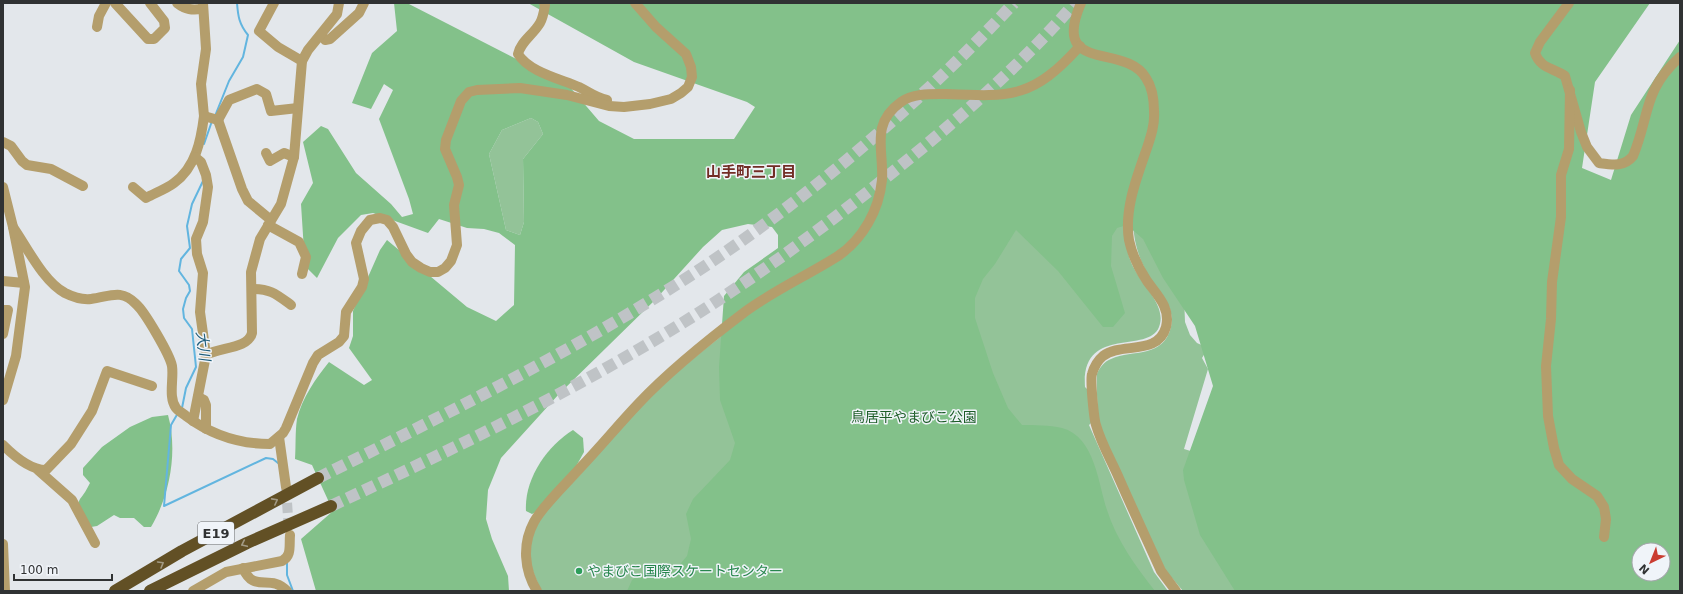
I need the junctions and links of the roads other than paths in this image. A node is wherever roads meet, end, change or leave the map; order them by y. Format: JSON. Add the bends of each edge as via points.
{"nodes":[{"id":1,"x":106,"y":3,"type":"edge"},
{"id":2,"x":116,"y":3,"type":"edge"},
{"id":3,"x":150,"y":3,"type":"edge"},
{"id":4,"x":177,"y":3,"type":"edge"},
{"id":5,"x":274,"y":3,"type":"edge"},
{"id":6,"x":339,"y":3,"type":"edge"},
{"id":7,"x":364,"y":3,"type":"edge"},
{"id":8,"x":544,"y":3,"type":"edge"},
{"id":9,"x":635,"y":3,"type":"edge"},
{"id":10,"x":1081,"y":3,"type":"edge"},
{"id":11,"x":1569,"y":3,"type":"edge"},
{"id":12,"x":202,"y":6,"type":"edge"},
{"id":13,"x":97,"y":28,"type":"dead end"},
{"id":14,"x":321,"y":35,"type":"junction"},
{"id":15,"x":1080,"y":46,"type":"junction"},
{"id":16,"x":1680,"y":57,"type":"edge"},
{"id":17,"x":302,"y":61,"type":"junction"},
{"id":18,"x":1570,"y":90,"type":"junction"},
{"id":19,"x":624,"y":107,"type":"junction"},
{"id":20,"x":298,"y":108,"type":"junction"},
{"id":21,"x":204,"y":116,"type":"junction"},
{"id":22,"x":218,"y":120,"type":"junction"},
{"id":23,"x":3,"y":142,"type":"edge"},
{"id":24,"x":266,"y":153,"type":"dead end"},
{"id":25,"x":195,"y":157,"type":"junction"},
{"id":26,"x":294,"y":157,"type":"junction"},
{"id":27,"x":84,"y":186,"type":"dead end"},
{"id":28,"x":3,"y":187,"type":"edge"},
{"id":29,"x":132,"y":187,"type":"dead end"},
{"id":30,"x":270,"y":223,"type":"junction"},
{"id":31,"x":13,"y":227,"type":"junction"},
{"id":32,"x":302,"y":274,"type":"dead end"},
{"id":33,"x":3,"y":281,"type":"edge"},
{"id":34,"x":24,"y":283,"type":"junction"},
{"id":35,"x":252,"y":289,"type":"junction"},
{"id":36,"x":291,"y":305,"type":"dead end"},
{"id":37,"x":3,"y":310,"type":"edge"},
{"id":38,"x":3,"y":334,"type":"edge"},
{"id":39,"x":206,"y":356,"type":"junction"},
{"id":40,"x":152,"y":386,"type":"dead end"},
{"id":41,"x":198,"y":397,"type":"junction"},
{"id":42,"x":3,"y":400,"type":"edge"},
{"id":43,"x":193,"y":421,"type":"junction"},
{"id":44,"x":206,"y":429,"type":"junction"},
{"id":45,"x":279,"y":437,"type":"junction"},
{"id":46,"x":3,"y":445,"type":"edge"},
{"id":47,"x":38,"y":470,"type":"junction"},
{"id":48,"x":318,"y":478,"type":"tunnel mouth"},
{"id":49,"x":286,"y":487,"type":"tunnel mouth"},
{"id":50,"x":331,"y":506,"type":"tunnel mouth"},
{"id":51,"x":290,"y":536,"type":"tunnel mouth"},
{"id":52,"x":1604,"y":537,"type":"dead end"},
{"id":53,"x":95,"y":543,"type":"dead end"},
{"id":54,"x":3,"y":544,"type":"edge"},
{"id":55,"x":243,"y":568,"type":"junction"},
{"id":56,"x":5,"y":591,"type":"edge"},
{"id":57,"x":115,"y":591,"type":"edge"},
{"id":58,"x":150,"y":591,"type":"edge"},
{"id":59,"x":193,"y":591,"type":"edge"},
{"id":60,"x":287,"y":591,"type":"edge"},
{"id":61,"x":537,"y":591,"type":"edge"},
{"id":62,"x":1176,"y":591,"type":"edge"}],
"edges":[{"from":1,"to":13,"type":"street","via":[[99,16]]},
{"from":2,"to":3,"type":"street","via":[[148,39],[154,39],[165,28],[164,21]]},
{"from":4,"to":12,"type":"street","via":[[190,10]]},
{"from":5,"to":17,"type":"street","via":[[259,31],[278,47]]},
{"from":6,"to":14,"type":"street","via":[[337,14]]},
{"from":7,"to":14,"type":"street","via":[[359,13],[330,39],[325,40]]},
{"from":8,"to":19,"type":"street","via":[[546,5],[540,23],[520,46],[518,54],[521,58],[542,74],[579,87],[599,99],[618,102]]},
{"from":9,"to":19,"type":"street","via":[[656,27],[686,54],[692,77],[688,87],[671,99]]},
{"from":10,"to":15,"type":"street","via":[[1073,26],[1074,35]]},
{"from":11,"to":18,"type":"street","via":[[1540,42],[1535,53],[1537,61],[1543,66],[1565,76]]},
{"from":12,"to":21,"type":"street","via":[[206,49],[201,84]]},
{"from":14,"to":17,"type":"street"},
{"from":15,"to":61,"type":"street","via":[[1048,77],[1016,93],[992,96],[917,95],[901,101],[887,115],[880,136],[880,193],[864,229],[856,240],[838,256],[747,310],[671,372],[639,403],[534,521],[528,537],[526,561],[528,573]]},
{"from":15,"to":62,"type":"street","via":[[1090,53],[1135,66],[1146,76],[1154,103],[1154,126],[1130,204],[1129,239],[1135,259],[1162,300],[1167,317],[1166,327],[1156,342],[1114,351],[1104,356],[1095,365],[1091,375],[1095,424],[1161,572]]},
{"from":16,"to":18,"type":"street","via":[[1655,87],[1647,105],[1633,156],[1622,164],[1599,163],[1587,147]]},
{"from":17,"to":20,"type":"street"},
{"from":18,"to":52,"type":"street","via":[[1569,149],[1561,175],[1561,217],[1552,282],[1546,366],[1548,416],[1559,465],[1572,480],[1597,496],[1604,507]]},
{"from":19,"to":45,"type":"street","via":[[520,88],[477,90],[464,96],[446,140],[445,149],[459,185],[454,205],[457,246],[451,261],[438,272],[422,268],[412,262],[406,254],[387,220],[370,220],[356,243],[364,280],[346,312],[344,336],[318,355],[286,428]]},
{"from":20,"to":22,"type":"street","via":[[271,111],[266,94],[256,89],[229,100]]},
{"from":20,"to":26,"type":"street"},
{"from":21,"to":22,"type":"street"},
{"from":21,"to":25,"type":"street","via":[[202,135]]},
{"from":22,"to":30,"type":"street","via":[[248,201]]},
{"from":23,"to":27,"type":"street","via":[[11,146],[27,165],[51,169]]},
{"from":24,"to":26,"type":"street","via":[[270,161],[284,153]]},
{"from":25,"to":29,"type":"street","via":[[174,183],[146,198]]},
{"from":25,"to":39,"type":"street","via":[[201,162],[208,187],[203,222],[196,239],[197,254],[203,273],[200,312]]},
{"from":26,"to":30,"type":"street","via":[[281,204]]},
{"from":28,"to":31,"type":"street"},
{"from":30,"to":32,"type":"street","via":[[299,242],[306,257]]},
{"from":30,"to":35,"type":"street","via":[[256,250],[251,272]]},
{"from":31,"to":34,"type":"street"},
{"from":31,"to":43,"type":"street","via":[[50,281],[64,292],[90,299],[117,294],[136,303],[172,364],[172,394],[176,408]]},
{"from":33,"to":34,"type":"street"},
{"from":34,"to":42,"type":"street","via":[[16,356]]},
{"from":35,"to":36,"type":"street","via":[[265,289]]},
{"from":35,"to":39,"type":"street","via":[[251,338],[247,342],[213,351]]},
{"from":37,"to":38,"type":"street","via":[[8,310]]},
{"from":39,"to":41,"type":"street"},
{"from":40,"to":47,"type":"street","via":[[106,370],[92,411],[71,444],[46,470]]},
{"from":41,"to":43,"type":"street"},
{"from":41,"to":44,"type":"street","via":[[204,400],[206,405]]},
{"from":43,"to":44,"type":"street"},
{"from":44,"to":45,"type":"street","via":[[240,441],[259,444],[270,444]]},
{"from":45,"to":49,"type":"street"},
{"from":46,"to":47,"type":"street","via":[[19,459]]},
{"from":47,"to":53,"type":"street","via":[[72,500]]},
{"from":57,"to":48,"type":"highway","number":"E19","one_way":true,"via":[[182,551]]},
{"from":50,"to":58,"type":"highway","number":"E19","one_way":true,"via":[[247,543]]},
{"from":51,"to":55,"type":"street","via":[[287,559]]},
{"from":54,"to":56,"type":"street"},
{"from":55,"to":59,"type":"street","via":[[226,572]]},
{"from":55,"to":60,"type":"street","via":[[252,582],[272,583]]}]}
